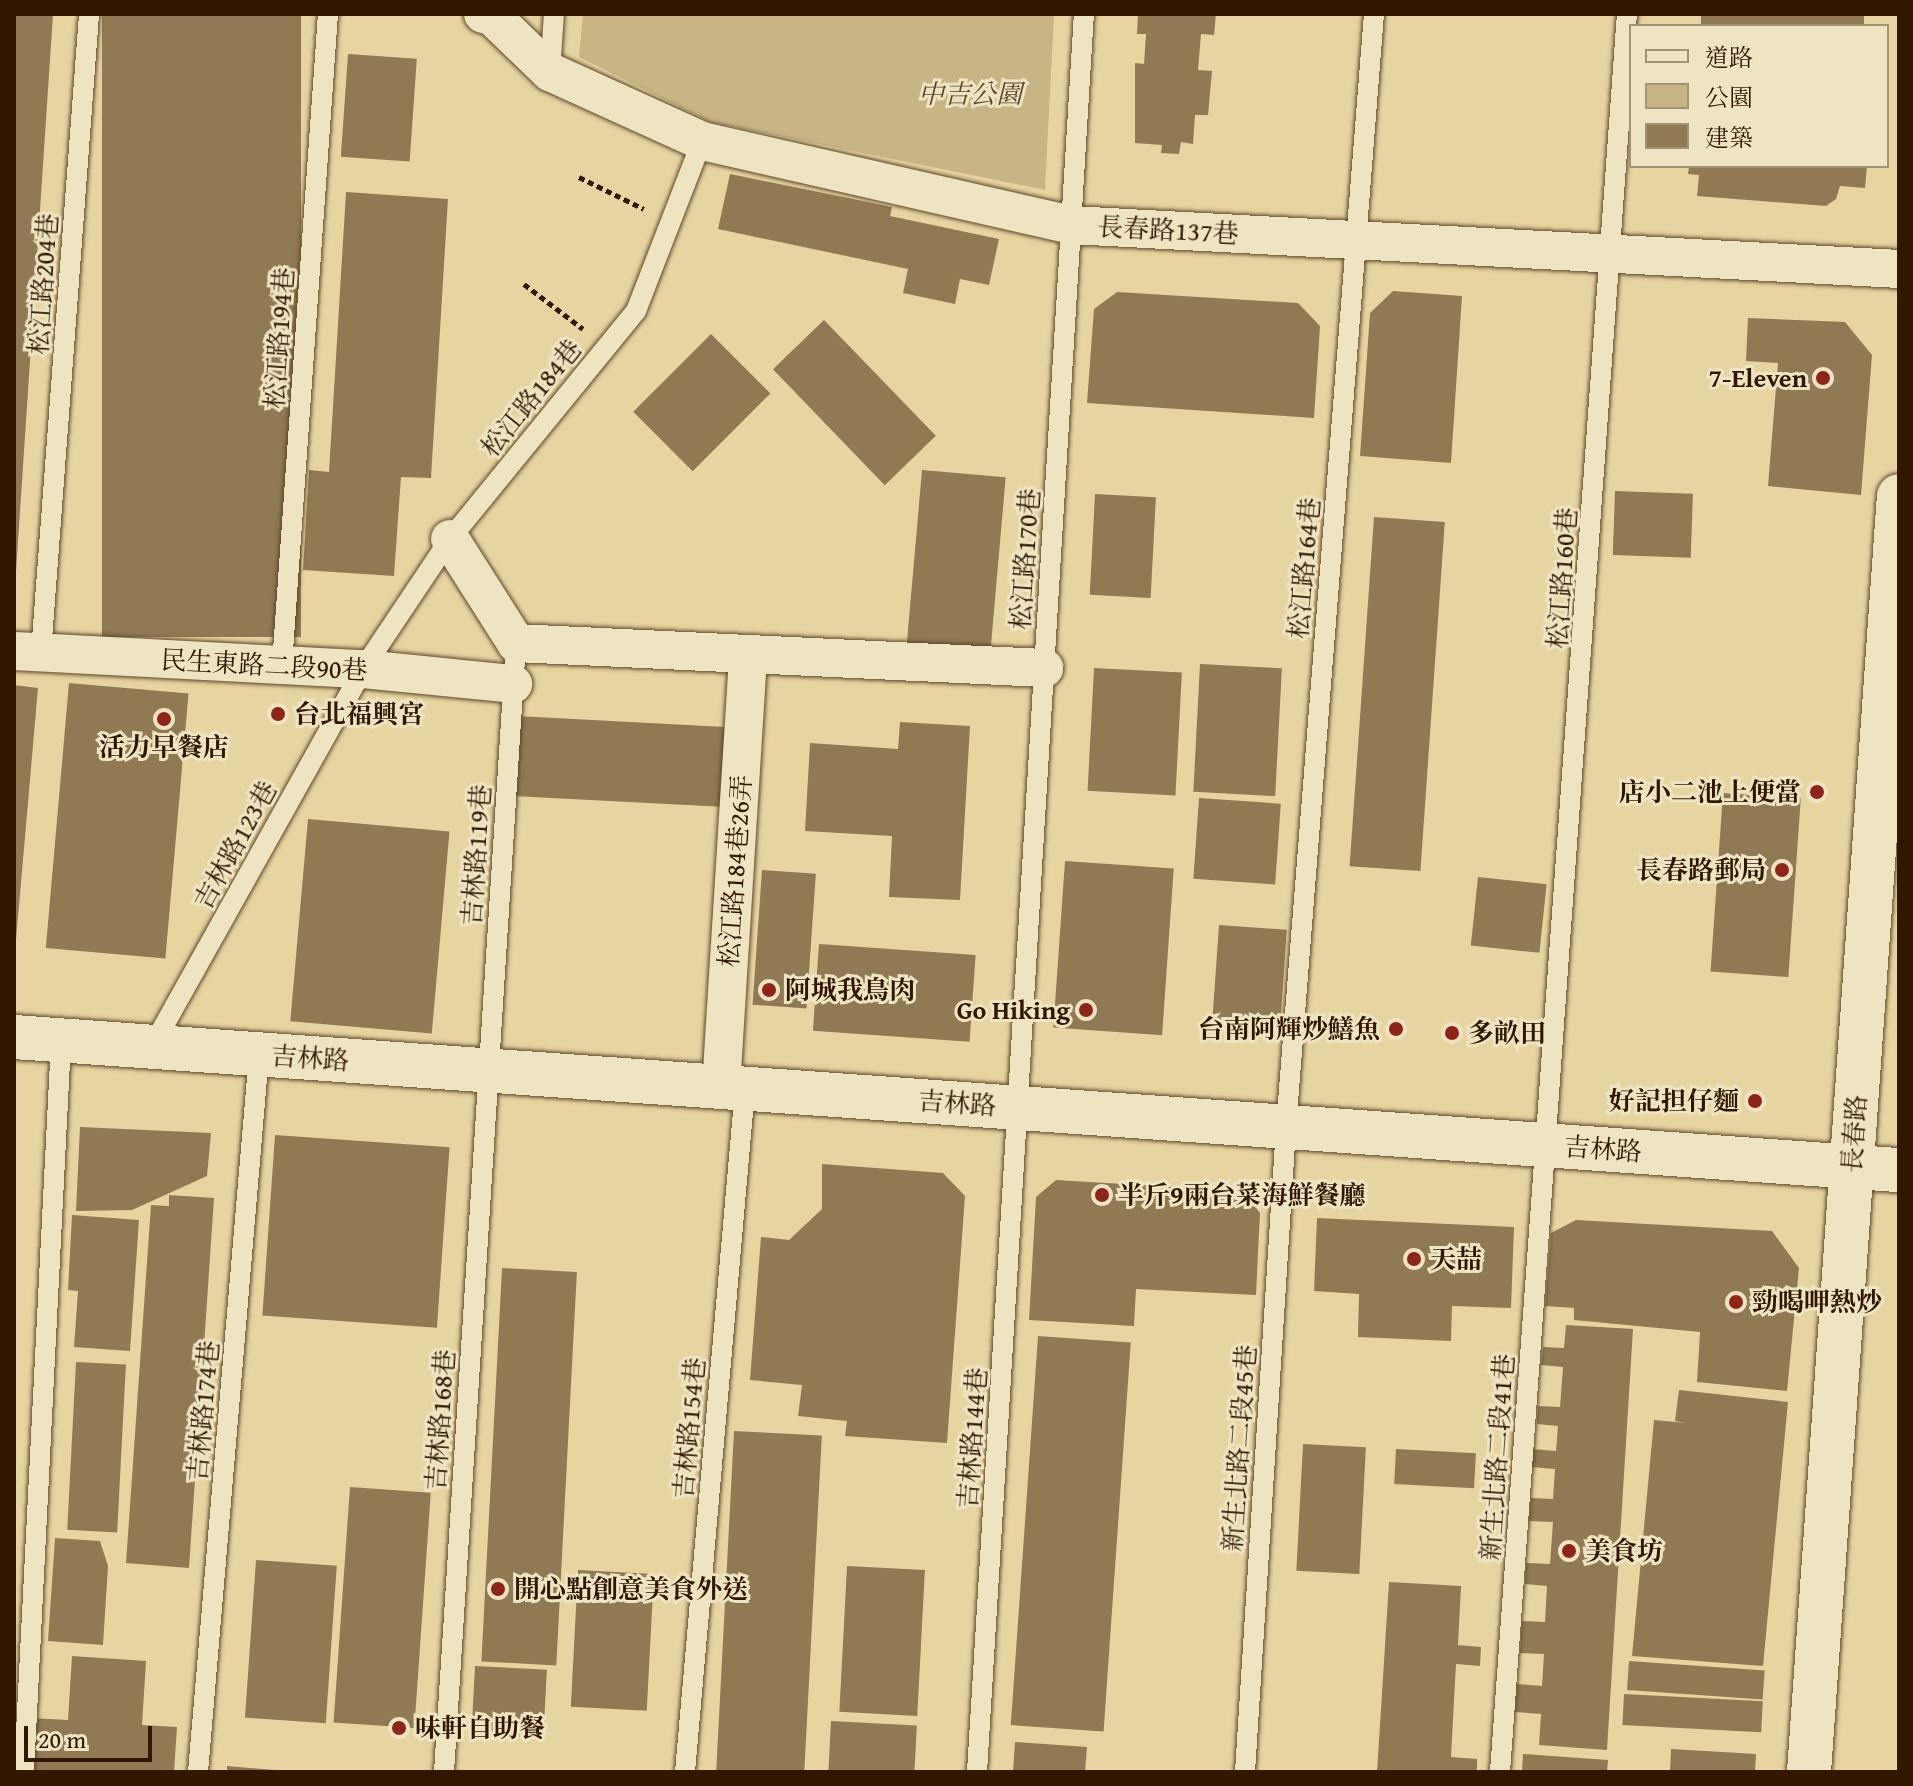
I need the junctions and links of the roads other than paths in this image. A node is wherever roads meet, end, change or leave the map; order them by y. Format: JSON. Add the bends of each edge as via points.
{"nodes":[{"id":1,"x":89,"y":14,"type":"edge"},
{"id":2,"x":328,"y":14,"type":"edge"},
{"id":3,"x":483,"y":14,"type":"edge"},
{"id":4,"x":554,"y":14,"type":"edge"},
{"id":5,"x":1084,"y":14,"type":"edge"},
{"id":6,"x":1374,"y":14,"type":"edge"},
{"id":7,"x":1627,"y":14,"type":"edge"},
{"id":8,"x":550,"y":72,"type":"junction"},
{"id":9,"x":702,"y":141,"type":"junction"},
{"id":10,"x":1071,"y":225,"type":"junction"},
{"id":11,"x":1357,"y":240,"type":"junction"},
{"id":12,"x":1613,"y":253,"type":"junction"},
{"id":13,"x":1899,"y":269,"type":"edge"},
{"id":14,"x":1899,"y":496,"type":"edge"},
{"id":15,"x":450,"y":539,"type":"junction"},
{"id":16,"x":516,"y":643,"type":"junction"},
{"id":17,"x":28,"y":652,"type":"edge"},
{"id":18,"x":748,"y":655,"type":"junction"},
{"id":19,"x":282,"y":665,"type":"junction"},
{"id":20,"x":1044,"y":668,"type":"junction"},
{"id":21,"x":363,"y":669,"type":"junction"},
{"id":22,"x":513,"y":684,"type":"junction"},
{"id":23,"x":14,"y":1037,"type":"edge"},
{"id":24,"x":61,"y":1041,"type":"junction"},
{"id":25,"x":152,"y":1047,"type":"junction"},
{"id":26,"x":259,"y":1054,"type":"junction"},
{"id":27,"x":488,"y":1071,"type":"junction"},
{"id":28,"x":733,"y":1088,"type":"junction"},
{"id":29,"x":1019,"y":1108,"type":"junction"},
{"id":30,"x":1286,"y":1127,"type":"junction"},
{"id":31,"x":1546,"y":1145,"type":"junction"},
{"id":32,"x":1851,"y":1167,"type":"junction"},
{"id":33,"x":1899,"y":1170,"type":"edge"},
{"id":34,"x":24,"y":1772,"type":"edge"},
{"id":35,"x":198,"y":1772,"type":"edge"},
{"id":36,"x":444,"y":1772,"type":"edge"},
{"id":37,"x":685,"y":1772,"type":"edge"},
{"id":38,"x":977,"y":1772,"type":"edge"},
{"id":39,"x":1245,"y":1772,"type":"edge"},
{"id":40,"x":1500,"y":1772,"type":"edge"},
{"id":41,"x":1809,"y":1772,"type":"edge"}],
"edges":[{"from":1,"to":17,"type":"lane","name":"松江路204巷"},
{"from":2,"to":19,"type":"lane","name":"松江路194巷"},
{"from":3,"to":8,"type":"street","name":"長春路137巷","via":[[492,16]]},
{"from":4,"to":8,"type":"lane"},
{"from":5,"to":10,"type":"lane","name":"松江路170巷"},
{"from":6,"to":11,"type":"lane","name":"松江路164巷"},
{"from":7,"to":12,"type":"lane","name":"松江路160巷"},
{"from":8,"to":9,"type":"street","name":"長春路137巷"},
{"from":9,"to":10,"type":"street","name":"長春路137巷"},
{"from":9,"to":15,"type":"lane","name":"松江路184巷","via":[[636,311]]},
{"from":10,"to":11,"type":"street","name":"長春路137巷"},
{"from":10,"to":20,"type":"lane","name":"松江路170巷"},
{"from":11,"to":12,"type":"street","name":"長春路137巷"},
{"from":11,"to":30,"type":"lane","name":"松江路164巷"},
{"from":12,"to":13,"type":"street","name":"長春路137巷"},
{"from":12,"to":31,"type":"lane","name":"松江路160巷"},
{"from":14,"to":32,"type":"street","name":"長春路"},
{"from":15,"to":16,"type":"street"},
{"from":15,"to":21,"type":"lane","name":"松江路184巷"},
{"from":16,"to":18,"type":"street"},
{"from":16,"to":22,"type":"lane","name":"吉林路119巷"},
{"from":17,"to":19,"type":"street","name":"民生東路二段90巷"},
{"from":18,"to":20,"type":"street"},
{"from":18,"to":28,"type":"street","name":"松江路184巷26弄"},
{"from":19,"to":21,"type":"street","name":"民生東路二段90巷"},
{"from":20,"to":29,"type":"lane","name":"松江路170巷"},
{"from":21,"to":22,"type":"street","name":"民生東路二段90巷"},
{"from":21,"to":25,"type":"lane","name":"吉林路123巷"},
{"from":22,"to":27,"type":"lane","name":"吉林路119巷"},
{"from":23,"to":24,"type":"street","name":"吉林路"},
{"from":24,"to":25,"type":"street","name":"吉林路"},
{"from":24,"to":34,"type":"lane"},
{"from":25,"to":26,"type":"street","name":"吉林路"},
{"from":26,"to":27,"type":"street","name":"吉林路"},
{"from":26,"to":35,"type":"lane","name":"吉林路174巷"},
{"from":27,"to":28,"type":"street","name":"吉林路"},
{"from":27,"to":36,"type":"lane","name":"吉林路168巷"},
{"from":28,"to":29,"type":"street","name":"吉林路"},
{"from":28,"to":37,"type":"lane","name":"吉林路154巷"},
{"from":29,"to":30,"type":"street","name":"吉林路"},
{"from":29,"to":38,"type":"lane","name":"吉林路144巷"},
{"from":30,"to":31,"type":"street","name":"吉林路"},
{"from":30,"to":39,"type":"lane","name":"新生北路二段45巷"},
{"from":31,"to":32,"type":"street","name":"吉林路"},
{"from":31,"to":40,"type":"lane","name":"新生北路二段41巷"},
{"from":32,"to":33,"type":"street","name":"吉林路"},
{"from":32,"to":41,"type":"street","name":"長春路"}]}
